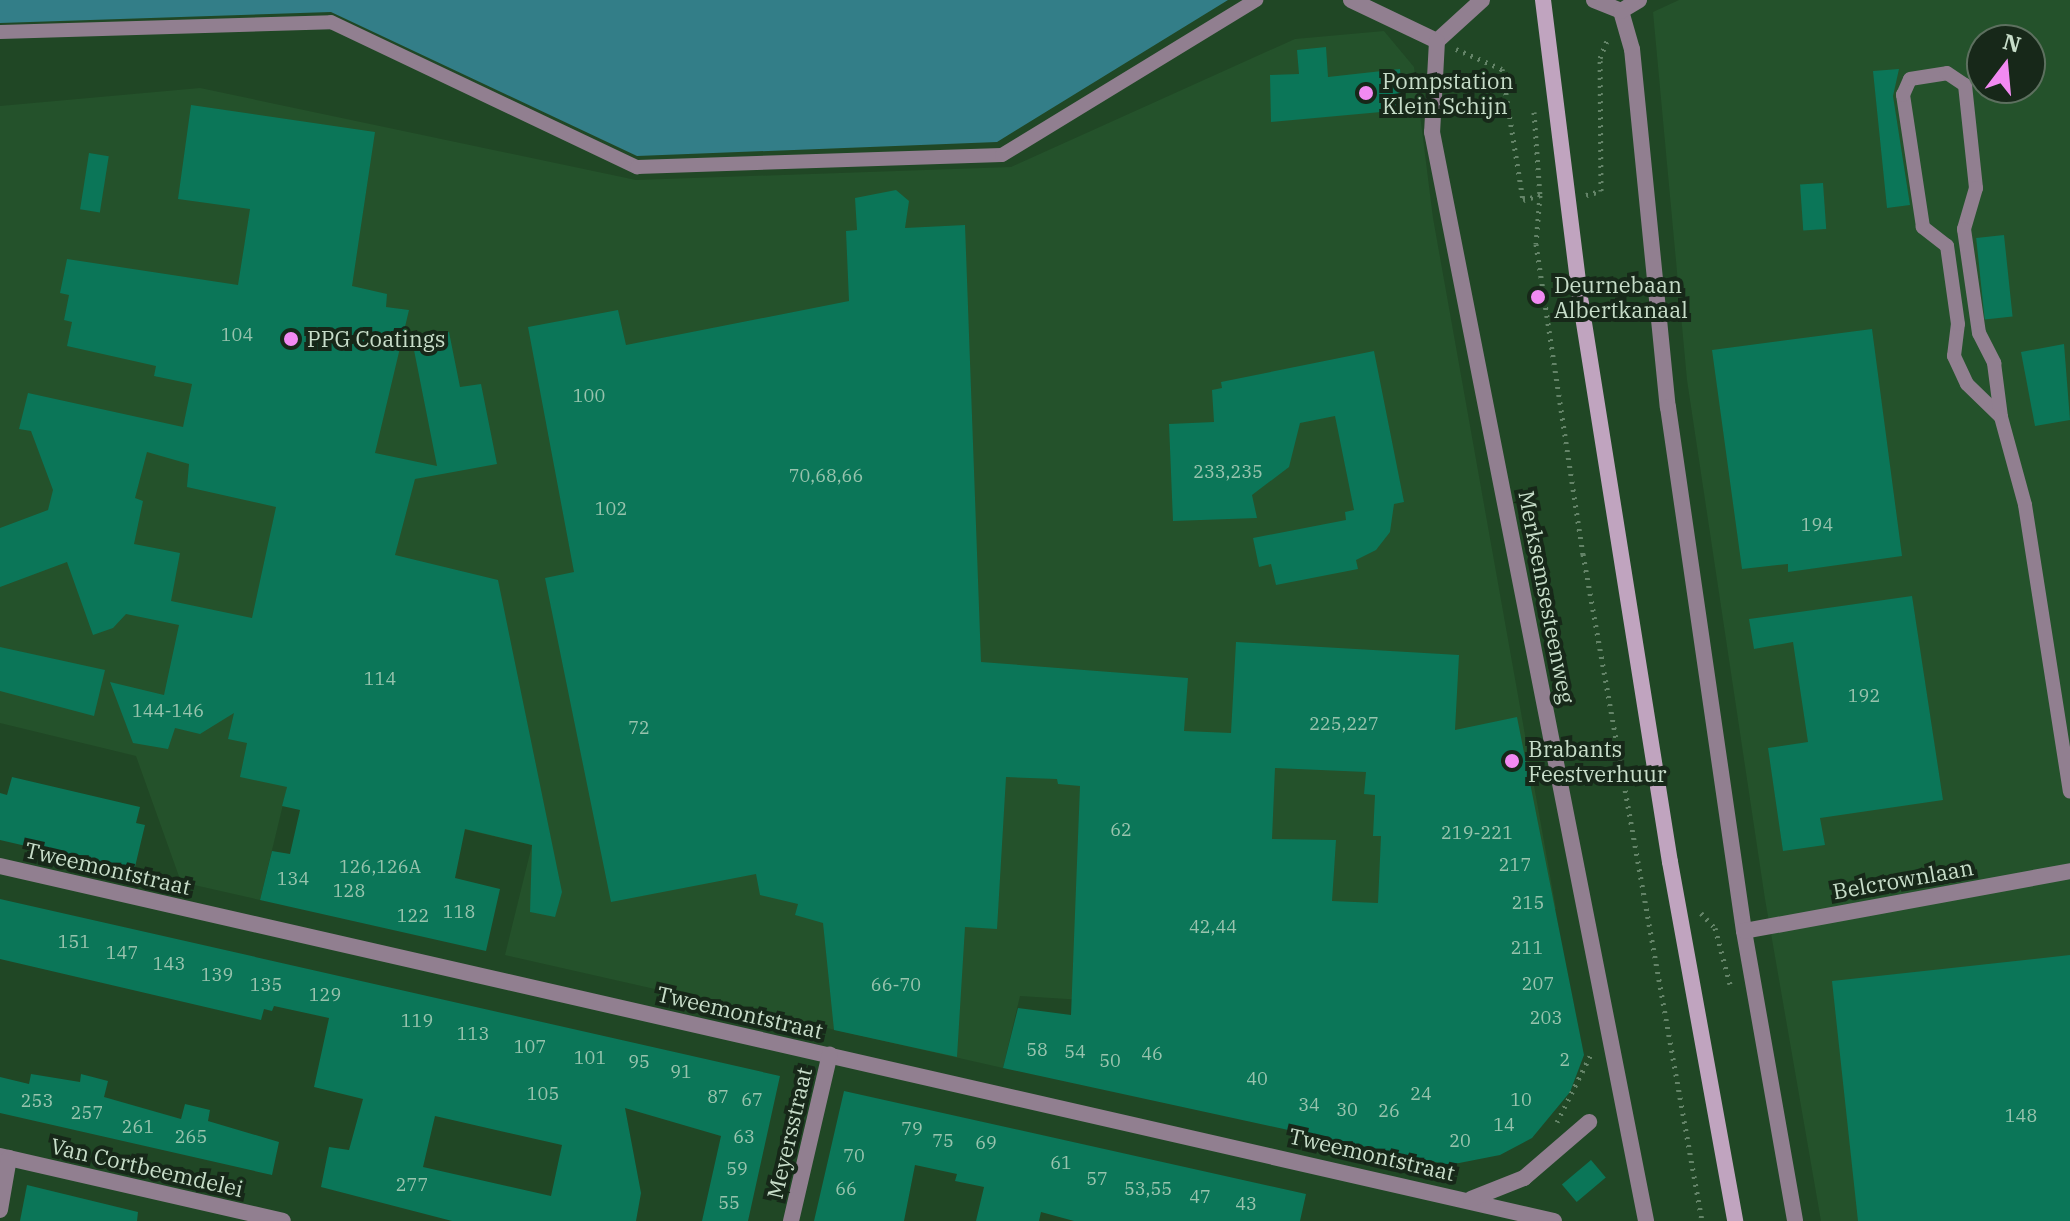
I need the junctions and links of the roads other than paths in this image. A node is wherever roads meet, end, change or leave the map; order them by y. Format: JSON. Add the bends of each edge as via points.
{"nodes":[{"id":1,"x":1256,"y":0,"type":"edge"},
{"id":2,"x":1351,"y":0,"type":"edge"},
{"id":3,"x":1482,"y":0,"type":"edge"},
{"id":4,"x":1543,"y":0,"type":"edge"},
{"id":5,"x":1594,"y":0,"type":"edge"},
{"id":6,"x":1639,"y":0,"type":"edge"},
{"id":7,"x":1621,"y":11,"type":"junction"},
{"id":8,"x":0,"y":32,"type":"edge"},
{"id":9,"x":1437,"y":41,"type":"junction"},
{"id":10,"x":2001,"y":417,"type":"junction"},
{"id":11,"x":2070,"y":791,"type":"edge"},
{"id":12,"x":0,"y":866,"type":"edge"},
{"id":13,"x":2070,"y":871,"type":"edge"},
{"id":14,"x":1744,"y":931,"type":"junction"},
{"id":15,"x":830,"y":1054,"type":"junction"},
{"id":16,"x":1589,"y":1122,"type":"dead end"},
{"id":17,"x":4,"y":1157,"type":"edge"},
{"id":18,"x":1471,"y":1199,"type":"junction"},
{"id":19,"x":0,"y":1210,"type":"edge"},
{"id":20,"x":283,"y":1221,"type":"edge"},
{"id":21,"x":791,"y":1221,"type":"edge"},
{"id":22,"x":1554,"y":1221,"type":"edge"},
{"id":23,"x":1646,"y":1221,"type":"edge"},
{"id":24,"x":1735,"y":1221,"type":"edge"},
{"id":25,"x":1795,"y":1221,"type":"edge"}],
"edges":[{"from":1,"to":8,"type":"lane","via":[[1002,155],[637,167],[331,22]]},
{"from":2,"to":9,"type":"street"},
{"from":3,"to":9,"type":"street"},
{"from":4,"to":24,"type":"main road","via":[[1581,304]]},
{"from":5,"to":7,"type":"street"},
{"from":6,"to":7,"type":"street"},
{"from":7,"to":14,"type":"street","via":[[1632,49],[1668,407]]},
{"from":9,"to":23,"type":"street","name":"Merksemsesteenweg","via":[[1432,132]]},
{"from":10,"to":10,"type":"lane","via":[[1994,363],[1979,333],[1964,229],[1976,188],[1965,85],[1947,73],[1910,79],[1903,95],[1923,227],[1947,246],[1958,324],[1954,356],[1967,384]]},
{"from":10,"to":11,"type":"lane","via":[[2025,505]]},
{"from":12,"to":15,"type":"street","name":"Tweemontstraat"},
{"from":13,"to":14,"type":"street","name":"Belcrownlaan"},
{"from":14,"to":25,"type":"street"},
{"from":15,"to":18,"type":"street","name":"Tweemontstraat"},
{"from":15,"to":21,"type":"street","name":"Meyersstraat"},
{"from":16,"to":18,"type":"street","name":"Tweemontstraat","via":[[1524,1178]]},
{"from":17,"to":19,"type":"street"},
{"from":17,"to":20,"type":"street","name":"Van Cortbeemdelei"},
{"from":18,"to":22,"type":"street","name":"Tweemontstraat"}]}
